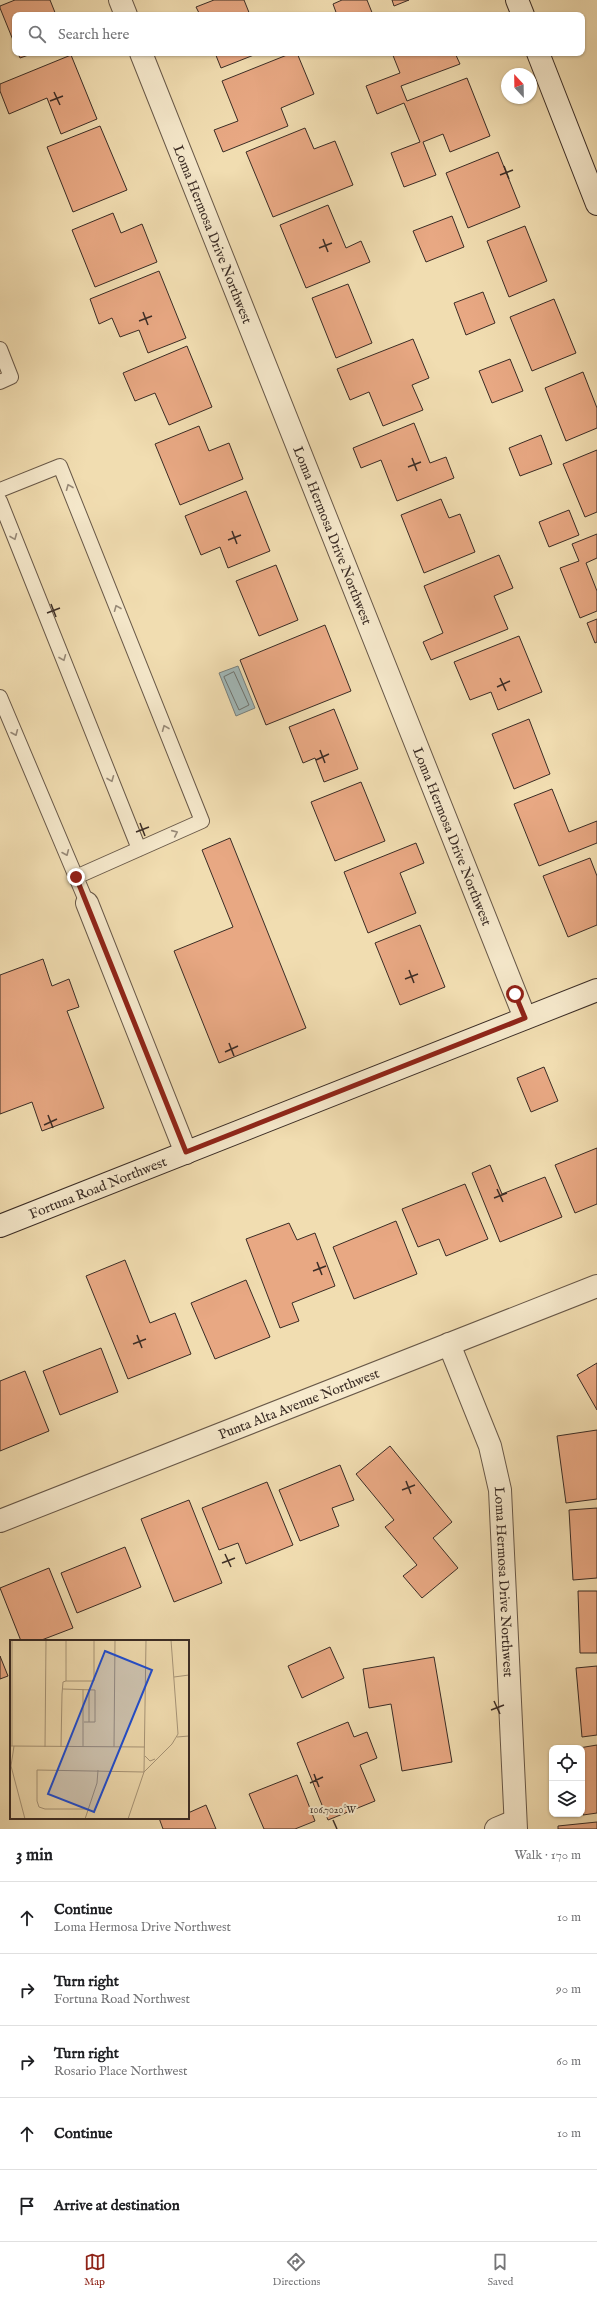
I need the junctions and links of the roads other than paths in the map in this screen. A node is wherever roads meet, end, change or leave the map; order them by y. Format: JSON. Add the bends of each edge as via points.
{"nodes":[{"id":1,"x":120,"y":0,"type":"edge"},
{"id":2,"x":517,"y":0,"type":"edge"},
{"id":3,"x":125,"y":12,"type":"edge"},
{"id":4,"x":522,"y":12,"type":"edge"},
{"id":5,"x":142,"y":56,"type":"edge"},
{"id":6,"x":539,"y":56,"type":"edge"},
{"id":7,"x":597,"y":204,"type":"edge"},
{"id":8,"x":0,"y":349,"type":"edge"},
{"id":9,"x":0,"y":382,"type":"edge"},
{"id":10,"x":0,"y":490,"type":"edge"},
{"id":11,"x":0,"y":501,"type":"edge"},
{"id":12,"x":0,"y":698,"type":"edge"},
{"id":13,"x":139,"y":849,"type":"junction"},
{"id":14,"x":76,"y":877,"type":"junction"},
{"id":15,"x":87,"y":903,"type":"joint"},
{"id":16,"x":597,"y":990,"type":"edge"},
{"id":17,"x":525,"y":1018,"type":"junction"},
{"id":18,"x":186,"y":1152,"type":"junction"},
{"id":19,"x":0,"y":1226,"type":"edge"},
{"id":20,"x":597,"y":1286,"type":"edge"},
{"id":21,"x":449,"y":1344,"type":"junction"},
{"id":22,"x":0,"y":1522,"type":"edge"},
{"id":23,"x":509,"y":1826,"type":"edge"}],
"edges":[{"from":1,"to":3,"type":"street"},
{"from":2,"to":4,"type":"street"},
{"from":5,"to":17,"type":"street","name":"Loma Hermosa Drive Northwest"},
{"from":6,"to":7,"type":"street"},
{"from":8,"to":9,"type":"lane","via":[[11,377]]},
{"from":13,"to":10,"type":"lane","one_way":true,"via":[[202,822],[60,466]]},
{"from":11,"to":13,"type":"lane","one_way":true},
{"from":12,"to":14,"type":"lane","one_way":true},
{"from":13,"to":14,"type":"lane"},
{"from":14,"to":15,"type":"lane"},
{"from":15,"to":18,"type":"street"},
{"from":16,"to":17,"type":"street","name":"Fortuna Road Northwest"},
{"from":17,"to":18,"type":"street","name":"Fortuna Road Northwest"},
{"from":18,"to":19,"type":"street","name":"Fortuna Road Northwest"},
{"from":20,"to":21,"type":"street","name":"Punta Alta Avenue Northwest"},
{"from":21,"to":22,"type":"street","name":"Punta Alta Avenue Northwest"},
{"from":21,"to":23,"type":"street","name":"Loma Hermosa Drive Northwest","via":[[490,1446],[500,1490]]}]}
